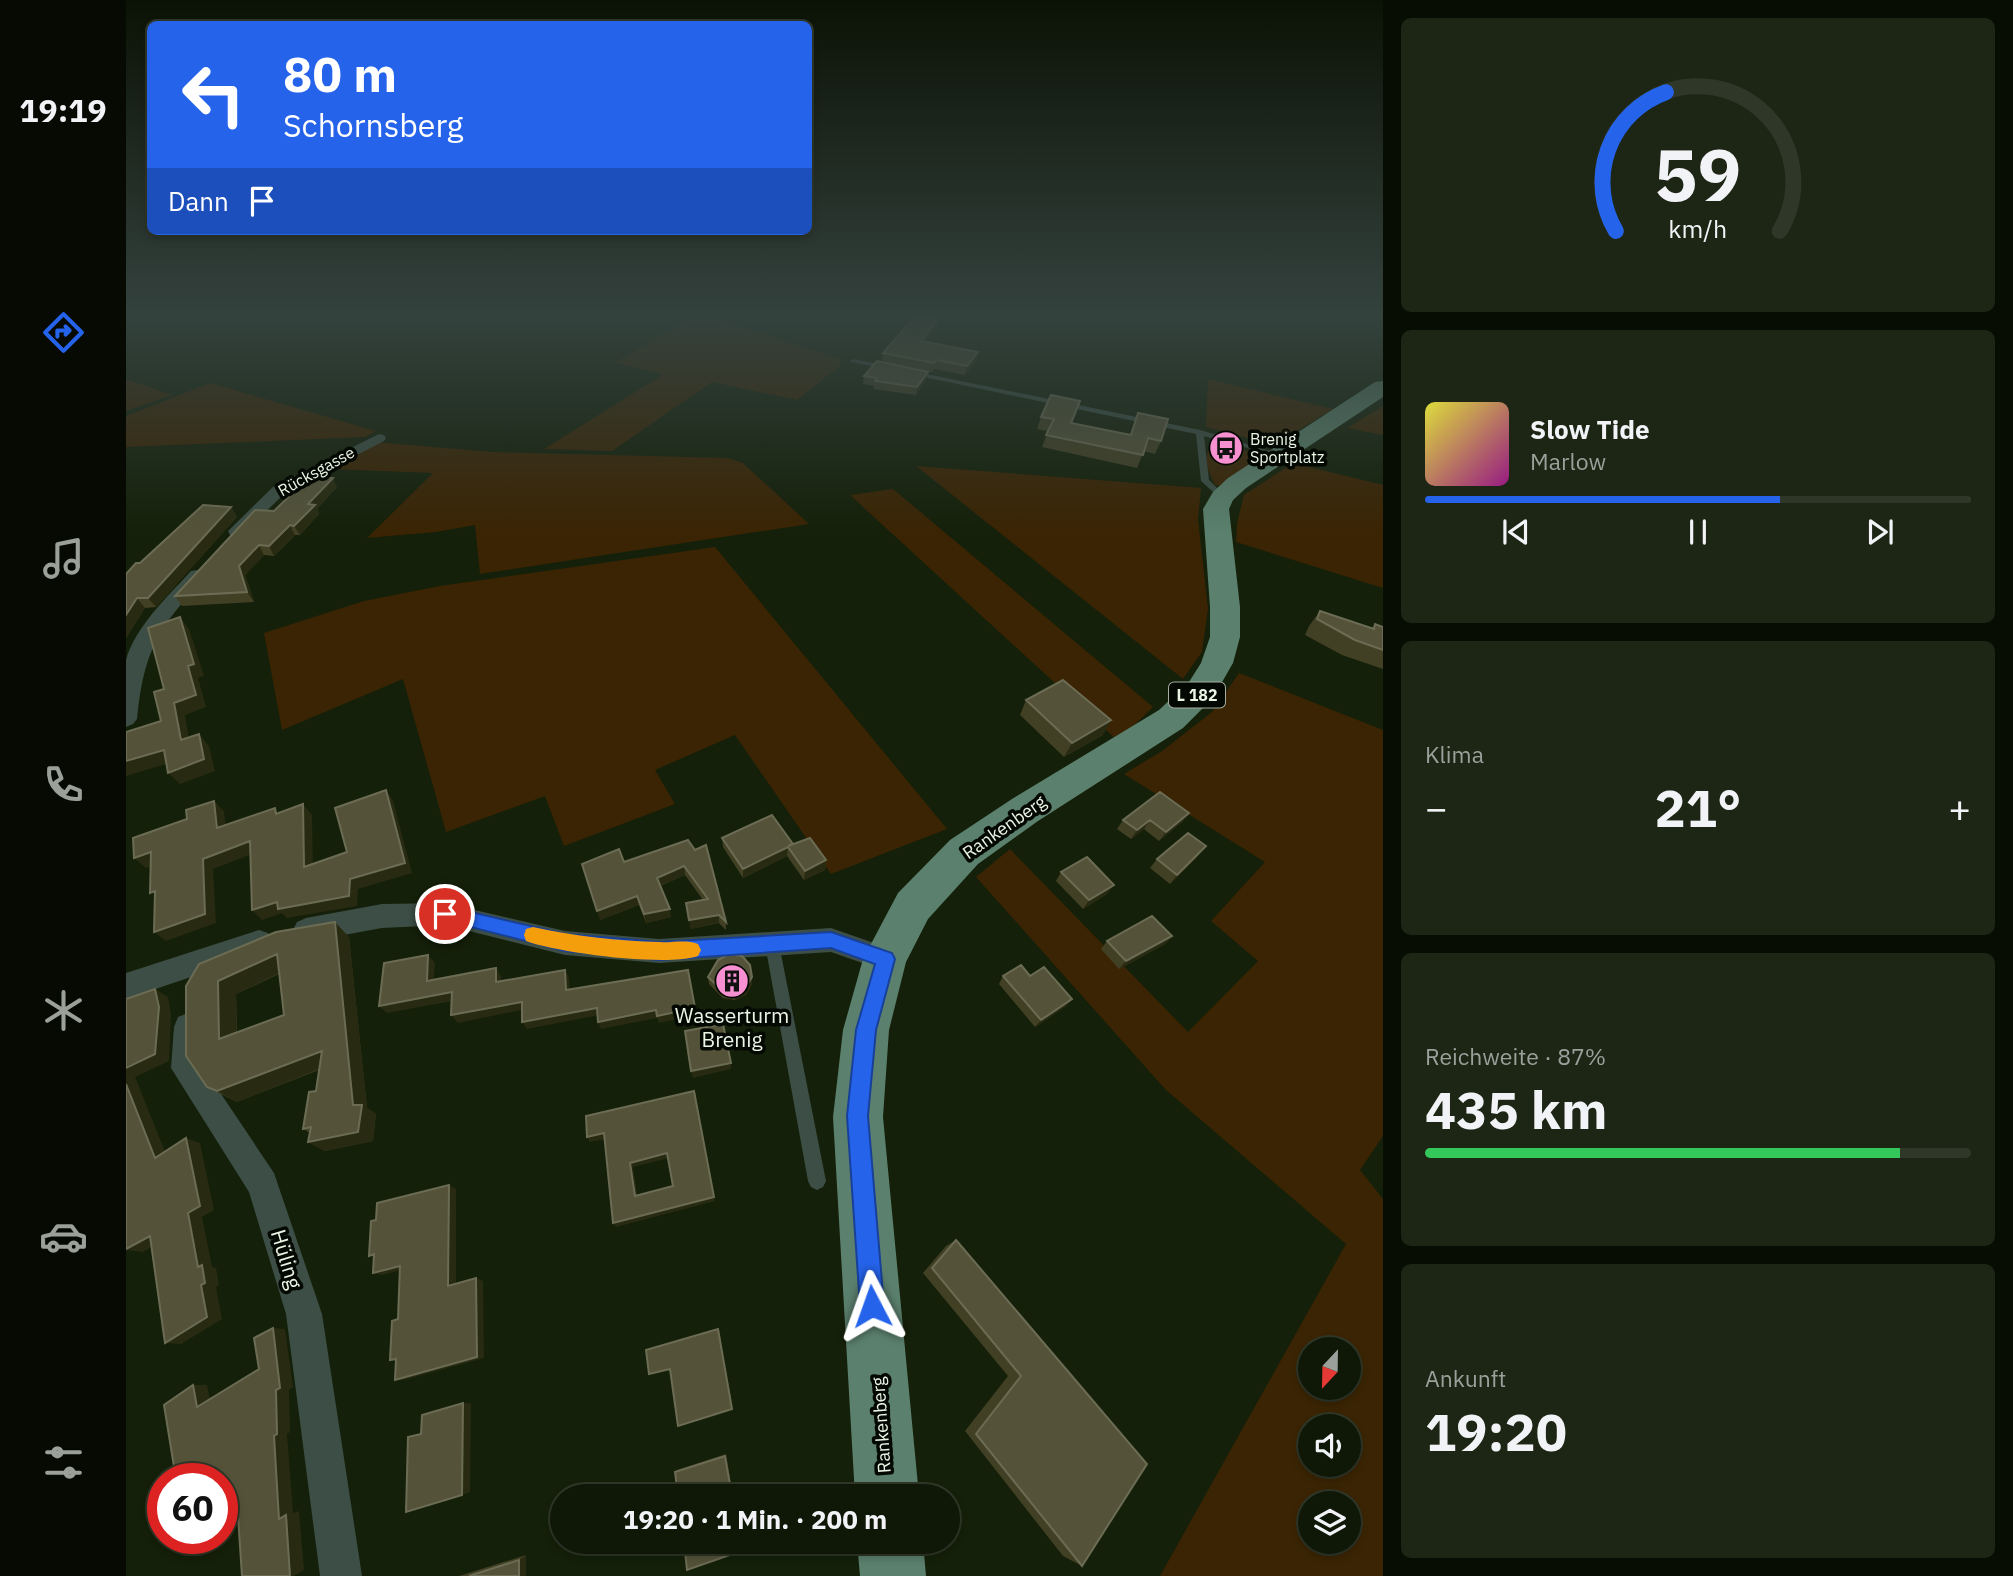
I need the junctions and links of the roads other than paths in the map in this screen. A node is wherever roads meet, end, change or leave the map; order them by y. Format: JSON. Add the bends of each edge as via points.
{"nodes":[{"id":1,"x":976,"y":386,"type":"edge"},
{"id":2,"x":1383,"y":387,"type":"edge"},
{"id":3,"x":1200,"y":432,"type":"junction"},
{"id":4,"x":379,"y":438,"type":"dead end"},
{"id":5,"x":1280,"y":455,"type":"junction"},
{"id":6,"x":1222,"y":497,"type":"junction"},
{"id":7,"x":126,"y":719,"type":"edge"},
{"id":8,"x":772,"y":944,"type":"junction"},
{"id":9,"x":885,"y":959,"type":"junction"},
{"id":10,"x":190,"y":964,"type":"junction"},
{"id":11,"x":126,"y":986,"type":"edge"},
{"id":12,"x":817,"y":1181,"type":"dead end"},
{"id":13,"x":886,"y":1484,"type":"edge"},
{"id":14,"x":891,"y":1554,"type":"edge"},
{"id":15,"x":341,"y":1576,"type":"edge"},
{"id":16,"x":893,"y":1576,"type":"edge"}],
"edges":[{"from":1,"to":3,"type":"lane"},
{"from":2,"to":5,"type":"main road"},
{"from":3,"to":5,"type":"lane"},
{"from":3,"to":6,"type":"lane","via":[[1205,481]]},
{"from":4,"to":7,"type":"street","name":"Rücksgasse","via":[[280,489],[177,596],[142,645],[132,673]]},
{"from":5,"to":6,"type":"main road"},
{"from":6,"to":9,"type":"main road","name":"Rankenberg","number":"L 182","via":[[1216,509],[1216,528],[1225,638],[1201,690],[1171,719],[964,852],[913,906]]},
{"from":8,"to":9,"type":"street","via":[[831,940]]},
{"from":8,"to":10,"type":"street","via":[[659,951],[565,943],[445,914],[382,916],[291,932]]},
{"from":8,"to":12,"type":"lane"},
{"from":9,"to":13,"type":"main road","name":"Rankenberg","number":"L 182","via":[[866,1030],[858,1116]]},
{"from":10,"to":11,"type":"street"},
{"from":10,"to":15,"type":"street","name":"Hüling","via":[[186,1068],[263,1184],[304,1314]]},
{"from":14,"to":16,"type":"main road"}]}
